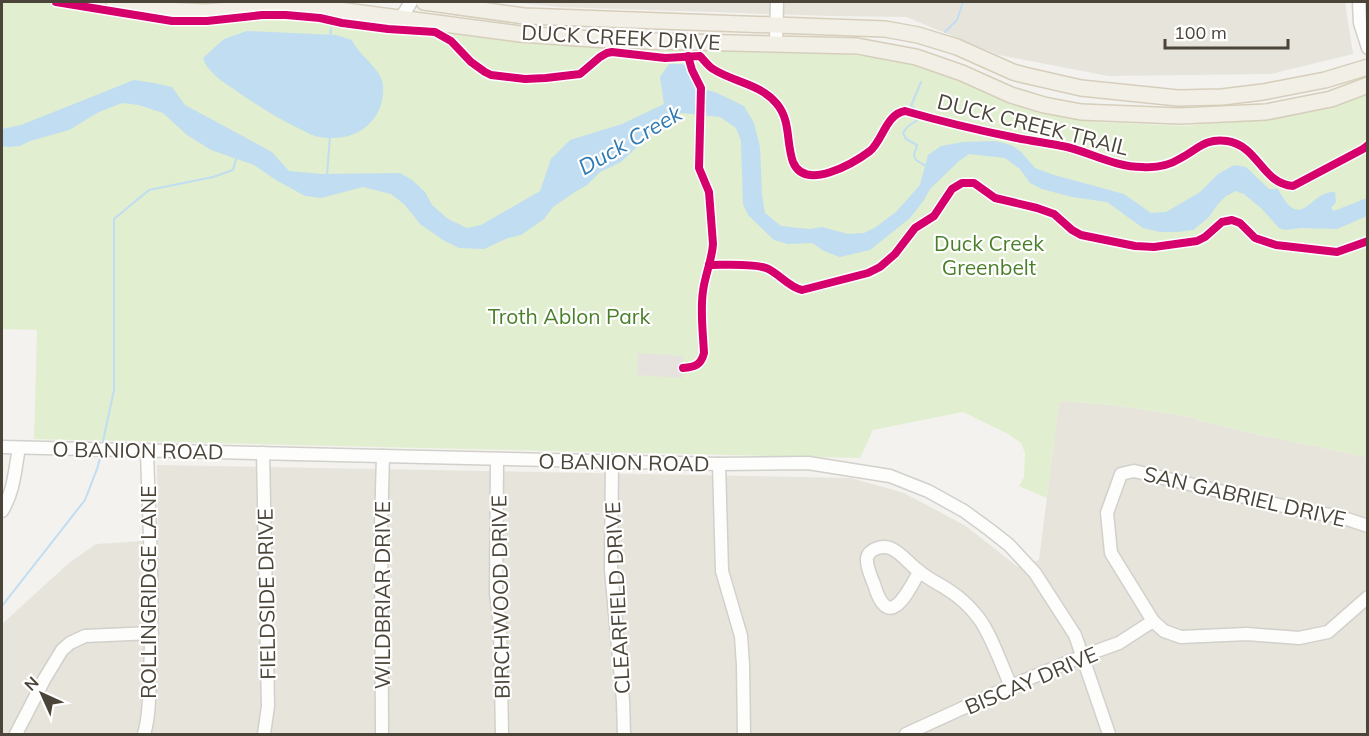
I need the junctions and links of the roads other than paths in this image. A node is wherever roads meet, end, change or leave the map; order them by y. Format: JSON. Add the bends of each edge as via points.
{"nodes":[{"id":1,"x":114,"y":2,"type":"edge"},
{"id":2,"x":398,"y":2,"type":"edge"},
{"id":3,"x":411,"y":2,"type":"edge"},
{"id":4,"x":424,"y":2,"type":"edge"},
{"id":5,"x":777,"y":2,"type":"edge"},
{"id":6,"x":1359,"y":2,"type":"edge"},
{"id":7,"x":260,"y":5,"type":"edge"},
{"id":8,"x":401,"y":18,"type":"junction"},
{"id":9,"x":777,"y":24,"type":"junction"},
{"id":10,"x":776,"y":43,"type":"junction"},
{"id":11,"x":1368,"y":48,"type":"edge"},
{"id":12,"x":1368,"y":67,"type":"edge"},
{"id":13,"x":1368,"y":85,"type":"edge"},
{"id":14,"x":2,"y":447,"type":"edge"},
{"id":15,"x":20,"y":448,"type":"junction"},
{"id":16,"x":147,"y":450,"type":"junction"},
{"id":17,"x":262,"y":453,"type":"junction"},
{"id":18,"x":383,"y":456,"type":"junction"},
{"id":19,"x":497,"y":459,"type":"junction"},
{"id":20,"x":612,"y":461,"type":"junction"},
{"id":21,"x":719,"y":464,"type":"junction"},
{"id":22,"x":2,"y":511,"type":"edge"},
{"id":23,"x":1368,"y":526,"type":"edge"},
{"id":24,"x":919,"y":572,"type":"junction"},
{"id":25,"x":1368,"y":597,"type":"edge"},
{"id":26,"x":1153,"y":621,"type":"junction"},
{"id":27,"x":152,"y":633,"type":"junction"},
{"id":28,"x":1083,"y":656,"type":"junction"},
{"id":29,"x":1011,"y":687,"type":"junction"},
{"id":30,"x":16,"y":735,"type":"edge"},
{"id":31,"x":144,"y":735,"type":"edge"},
{"id":32,"x":264,"y":735,"type":"edge"},
{"id":33,"x":382,"y":735,"type":"edge"},
{"id":34,"x":502,"y":735,"type":"edge"},
{"id":35,"x":624,"y":735,"type":"edge"},
{"id":36,"x":744,"y":735,"type":"edge"},
{"id":37,"x":906,"y":735,"type":"edge"},
{"id":38,"x":1109,"y":735,"type":"edge"}],
"edges":[{"from":1,"to":7,"type":"main road","name":"DUCK CREEK DRIVE","via":[[205,12]]},
{"from":2,"to":8,"type":"street"},
{"from":3,"to":8,"type":"street"},
{"from":4,"to":9,"type":"main road","name":"DUCK CREEK DRIVE","via":[[524,16]]},
{"from":5,"to":9,"type":"street"},
{"from":6,"to":11,"type":"street","via":[[1360,23]]},
{"from":7,"to":8,"type":"main road","name":"DUCK CREEK DRIVE"},
{"from":8,"to":10,"type":"main road","name":"DUCK CREEK DRIVE","via":[[520,34],[607,40]]},
{"from":9,"to":10,"type":"street"},
{"from":9,"to":12,"type":"main road","name":"DUCK CREEK DRIVE","via":[[907,33],[957,47],[1024,75],[1081,88],[1178,98],[1263,92]]},
{"from":10,"to":13,"type":"main road","name":"DUCK CREEK DRIVE","via":[[857,46],[916,57],[1022,99],[1089,113],[1180,116],[1266,112],[1331,99]]},
{"from":14,"to":15,"type":"street","name":"O BANION ROAD"},
{"from":15,"to":16,"type":"street","name":"O BANION ROAD"},
{"from":15,"to":22,"type":"street","via":[[12,488]]},
{"from":16,"to":17,"type":"street","name":"O BANION ROAD"},
{"from":16,"to":27,"type":"street","name":"ROLLINGRIDGE LANE"},
{"from":17,"to":18,"type":"street","name":"O BANION ROAD"},
{"from":17,"to":32,"type":"street","name":"FIELDSIDE DRIVE","via":[[268,706]]},
{"from":18,"to":19,"type":"street","name":"O BANION ROAD"},
{"from":18,"to":33,"type":"street","name":"WILDBRIAR DRIVE"},
{"from":19,"to":20,"type":"street","name":"O BANION ROAD"},
{"from":19,"to":34,"type":"street","name":"BIRCHWOOD DRIVE","via":[[496,593]]},
{"from":20,"to":21,"type":"street","name":"O BANION ROAD"},
{"from":20,"to":35,"type":"street","name":"CLEARFIELD DRIVE","via":[[611,570]]},
{"from":21,"to":28,"type":"street","name":"O BANION ROAD","via":[[808,463],[890,476],[928,491],[964,511],[1009,545],[1035,573],[1075,635]]},
{"from":21,"to":36,"type":"street","via":[[722,571],[741,636]]},
{"from":23,"to":26,"type":"street","name":"SAN GABRIEL DRIVE","via":[[1134,471],[1121,474],[1107,513],[1111,553]]},
{"from":24,"to":24,"type":"street","via":[[891,549],[878,548],[867,556],[877,597],[889,607],[902,602]]},
{"from":24,"to":29,"type":"street","via":[[951,591],[978,616]]},
{"from":25,"to":26,"type":"street","via":[[1328,632],[1299,638],[1247,634],[1181,637],[1164,631]]},
{"from":26,"to":28,"type":"street","name":"BISCAY DRIVE","via":[[1119,643]]},
{"from":27,"to":30,"type":"street","via":[[85,636],[70,643],[45,678]]},
{"from":27,"to":31,"type":"street","name":"ROLLINGRIDGE LANE"},
{"from":28,"to":29,"type":"street","name":"BISCAY DRIVE"},
{"from":28,"to":38,"type":"street","name":"O BANION ROAD"},
{"from":29,"to":37,"type":"street","name":"BISCAY DRIVE"}]}
